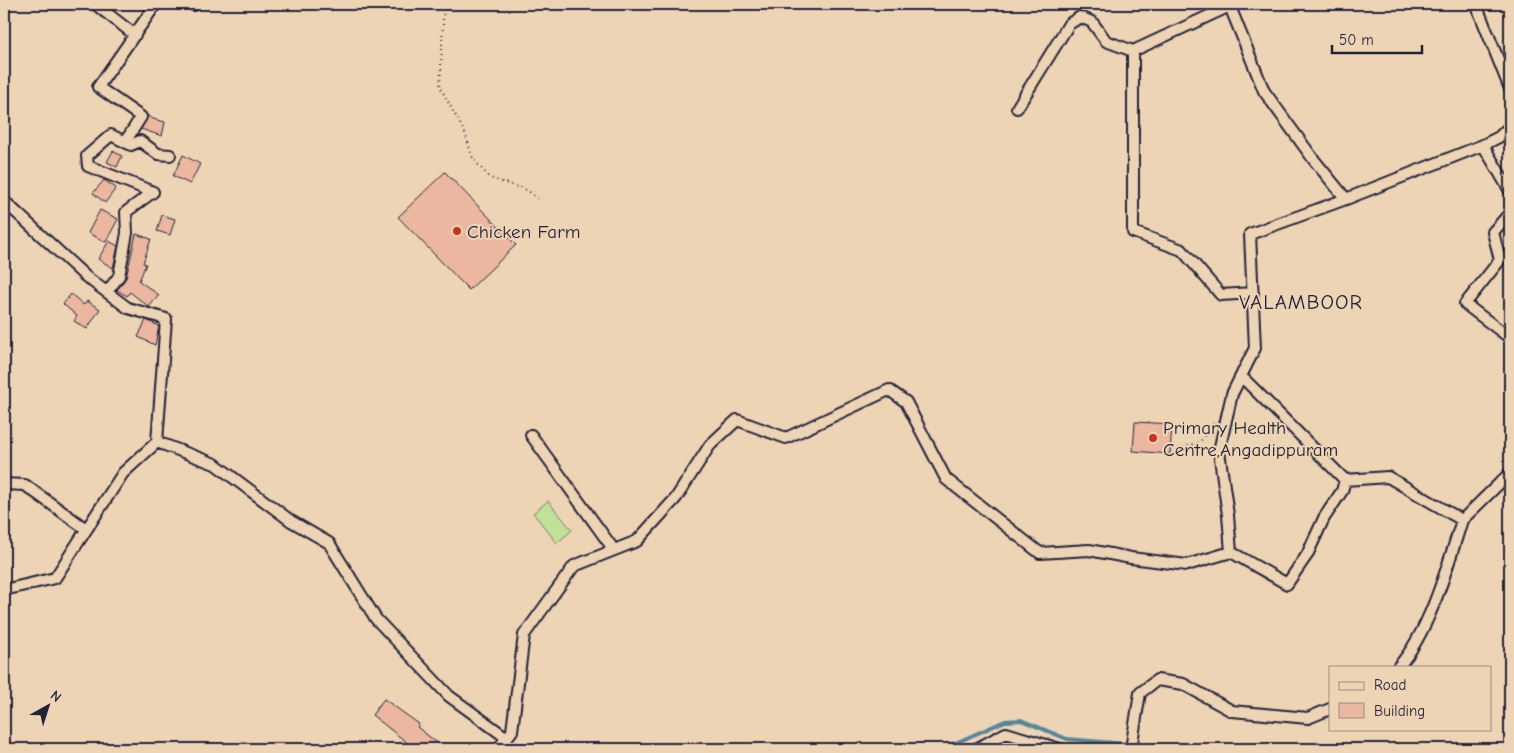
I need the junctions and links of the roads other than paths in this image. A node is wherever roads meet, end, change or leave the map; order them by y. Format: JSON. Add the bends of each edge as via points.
{"nodes":[{"id":1,"x":95,"y":4,"type":"edge"},
{"id":2,"x":156,"y":4,"type":"edge"},
{"id":3,"x":1476,"y":4,"type":"edge"},
{"id":4,"x":1230,"y":5,"type":"edge"},
{"id":5,"x":135,"y":35,"type":"junction"},
{"id":6,"x":1133,"y":51,"type":"junction"},
{"id":7,"x":1510,"y":89,"type":"edge"},
{"id":8,"x":1018,"y":108,"type":"dead end"},
{"id":9,"x":1510,"y":126,"type":"edge"},
{"id":10,"x":125,"y":142,"type":"junction"},
{"id":11,"x":1483,"y":145,"type":"junction"},
{"id":12,"x":170,"y":155,"type":"dead end"},
{"id":13,"x":1510,"y":191,"type":"edge"},
{"id":14,"x":1346,"y":199,"type":"junction"},
{"id":15,"x":4,"y":201,"type":"edge"},
{"id":16,"x":1510,"y":213,"type":"edge"},
{"id":17,"x":107,"y":292,"type":"junction"},
{"id":18,"x":1253,"y":293,"type":"junction"},
{"id":19,"x":1510,"y":338,"type":"edge"},
{"id":20,"x":1241,"y":376,"type":"junction"},
{"id":21,"x":531,"y":435,"type":"dead end"},
{"id":22,"x":157,"y":442,"type":"junction"},
{"id":23,"x":1510,"y":473,"type":"edge"},
{"id":24,"x":1345,"y":480,"type":"junction"},
{"id":25,"x":4,"y":484,"type":"edge"},
{"id":26,"x":1462,"y":520,"type":"junction"},
{"id":27,"x":86,"y":529,"type":"junction"},
{"id":28,"x":614,"y":550,"type":"junction"},
{"id":29,"x":1231,"y":552,"type":"junction"},
{"id":30,"x":4,"y":590,"type":"edge"},
{"id":31,"x":1399,"y":666,"type":"edge"},
{"id":32,"x":1329,"y":709,"type":"edge"},
{"id":33,"x":507,"y":738,"type":"junction"},
{"id":34,"x":498,"y":749,"type":"edge"},
{"id":35,"x":976,"y":749,"type":"edge"},
{"id":36,"x":1060,"y":749,"type":"edge"},
{"id":37,"x":1131,"y":749,"type":"edge"}],
"edges":[{"from":1,"to":5,"type":"street"},
{"from":2,"to":5,"type":"street"},
{"from":3,"to":7,"type":"street"},
{"from":4,"to":6,"type":"street"},
{"from":4,"to":14,"type":"street","via":[[1264,92]]},
{"from":5,"to":10,"type":"street","via":[[98,87],[141,117]]},
{"from":6,"to":8,"type":"street","via":[[1106,41],[1092,22],[1080,17],[1069,24]]},
{"from":6,"to":18,"type":"street","via":[[1133,232],[1182,250],[1221,295]]},
{"from":9,"to":11,"type":"street","via":[[1499,137]]},
{"from":10,"to":12,"type":"street","via":[[131,145],[140,141],[158,154]]},
{"from":10,"to":17,"type":"street","via":[[111,135],[87,156],[88,166],[153,192],[126,212],[127,233],[119,276]]},
{"from":11,"to":13,"type":"street"},
{"from":11,"to":14,"type":"street"},
{"from":14,"to":18,"type":"street","via":[[1250,234]]},
{"from":15,"to":17,"type":"street","via":[[85,276]]},
{"from":16,"to":19,"type":"street","via":[[1494,232],[1500,260],[1465,304]]},
{"from":17,"to":22,"type":"street","via":[[128,308],[166,319]]},
{"from":18,"to":20,"type":"street","via":[[1255,348]]},
{"from":20,"to":24,"type":"street"},
{"from":20,"to":29,"type":"street","via":[[1219,451]]},
{"from":21,"to":28,"type":"street"},
{"from":22,"to":27,"type":"street","via":[[122,472]]},
{"from":22,"to":33,"type":"street","via":[[215,464],[291,521],[329,543],[376,618],[449,696]]},
{"from":23,"to":26,"type":"street"},
{"from":24,"to":26,"type":"street","via":[[1388,477]]},
{"from":24,"to":29,"type":"street","via":[[1307,555],[1287,584]]},
{"from":25,"to":27,"type":"street","via":[[25,485]]},
{"from":26,"to":31,"type":"street","via":[[1436,598]]},
{"from":27,"to":30,"type":"street","via":[[55,578]]},
{"from":28,"to":29,"type":"street","via":[[637,541],[676,498],[710,445],[737,420],[786,438],[889,390],[906,402],[946,479],[1040,553],[1089,550],[1187,564]]},
{"from":28,"to":33,"type":"street","via":[[574,566],[524,635],[512,731]]},
{"from":32,"to":37,"type":"street","via":[[1308,718],[1232,711],[1183,684],[1157,680],[1140,693]]},
{"from":33,"to":34,"type":"street"},
{"from":35,"to":36,"type":"street","via":[[1006,732]]}]}
